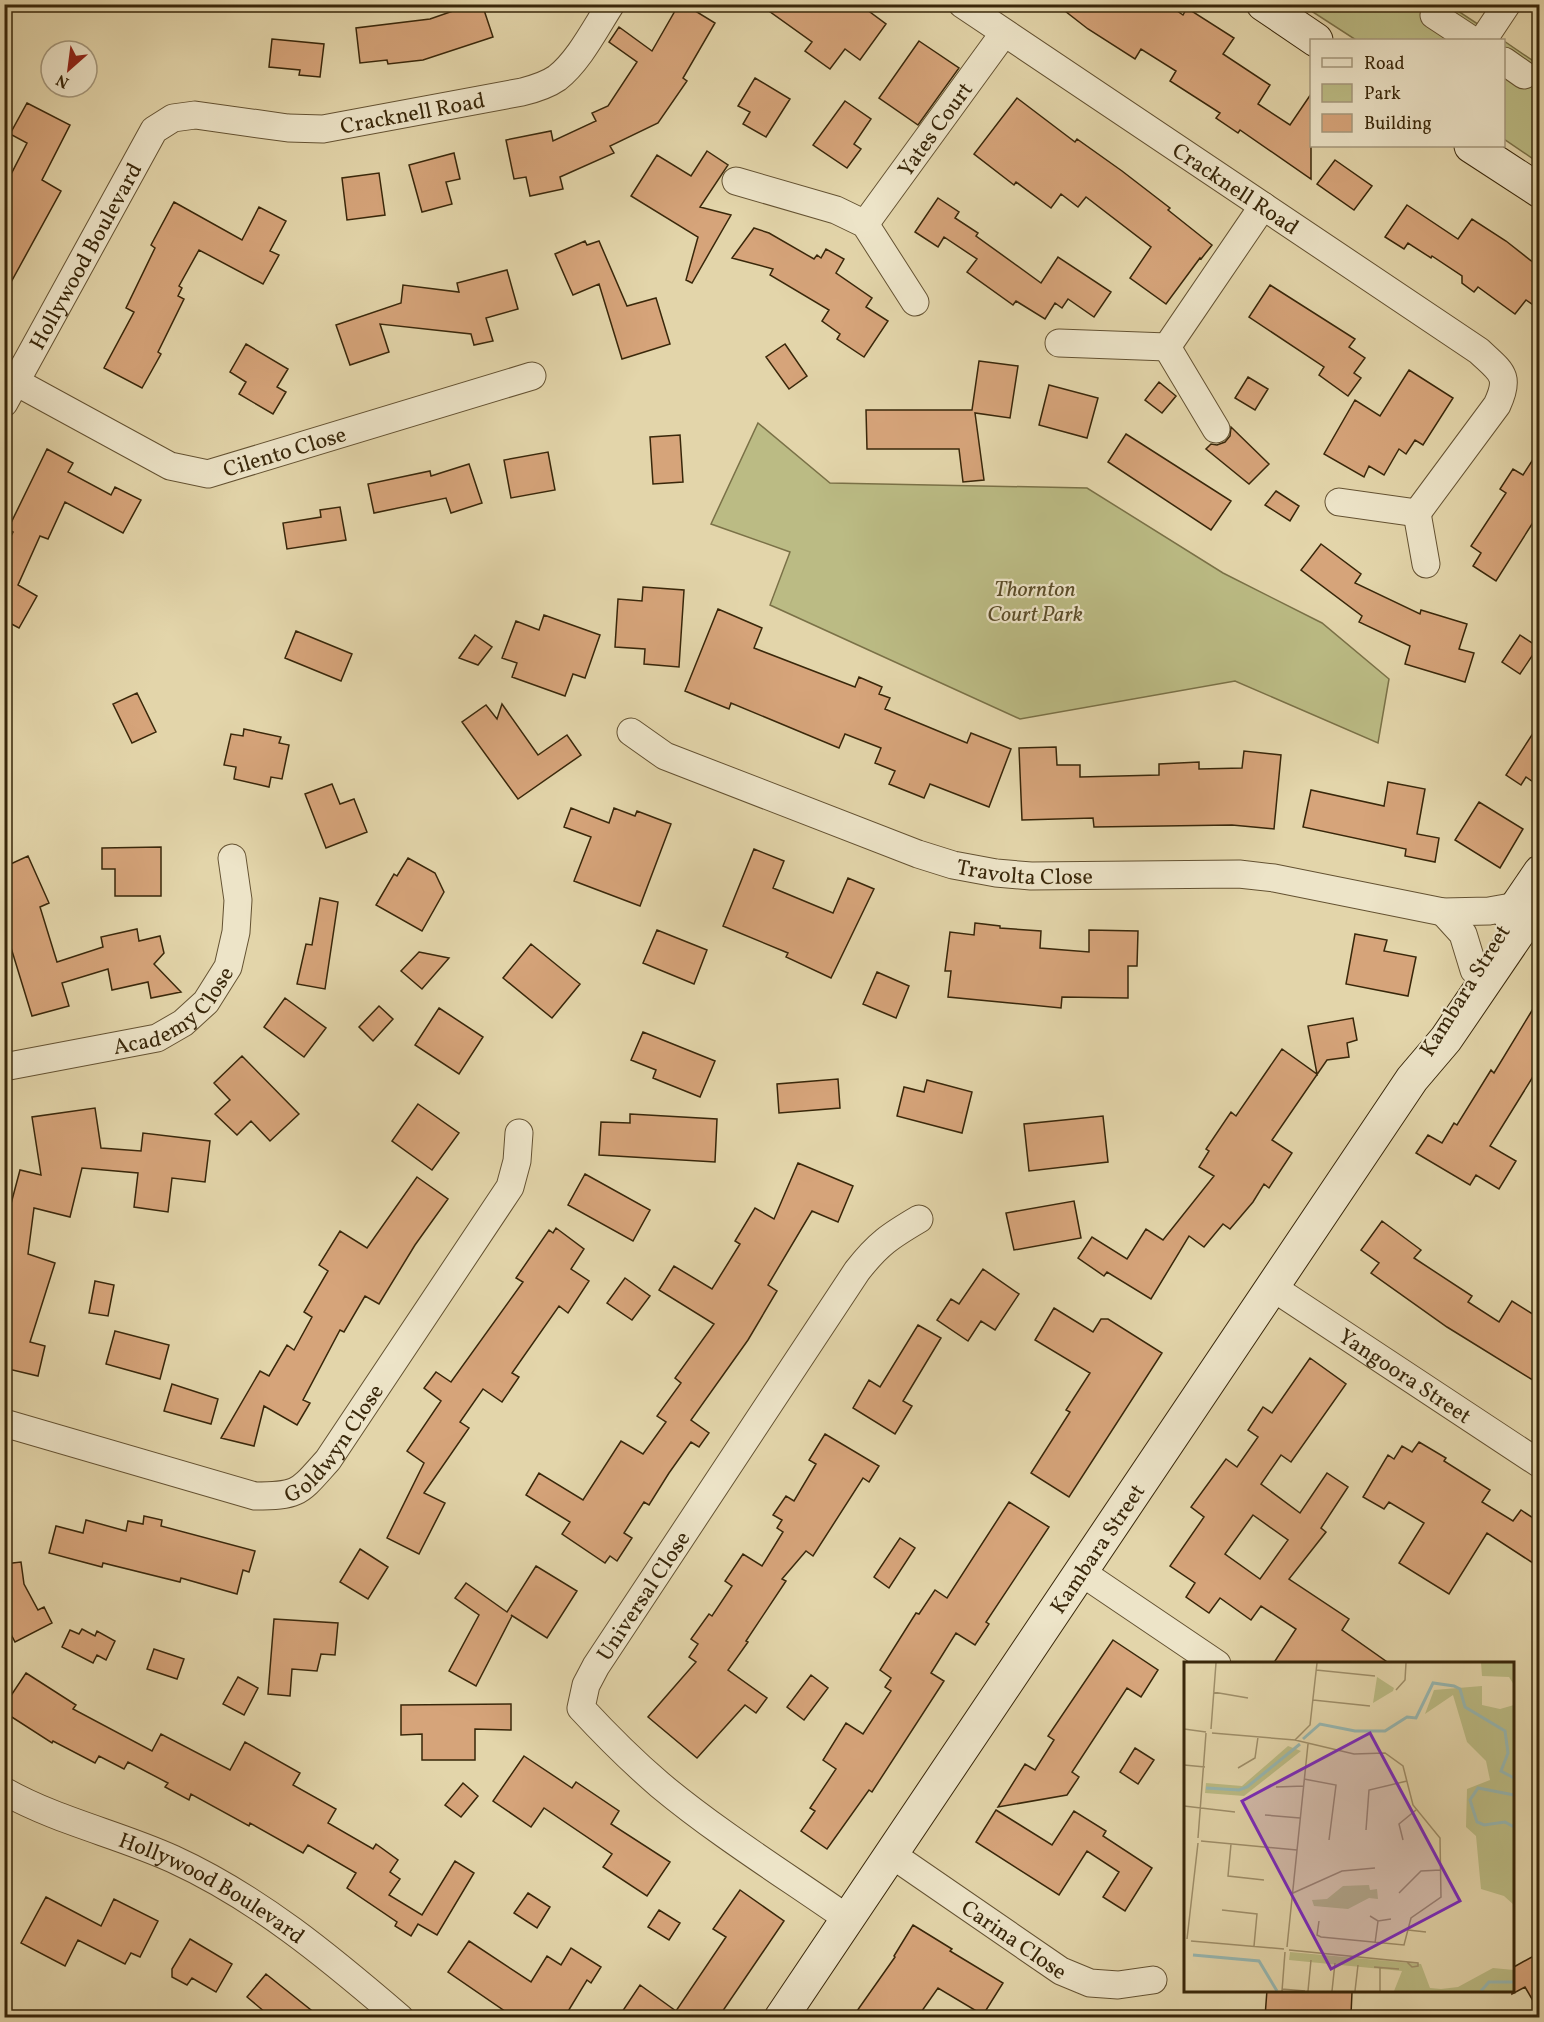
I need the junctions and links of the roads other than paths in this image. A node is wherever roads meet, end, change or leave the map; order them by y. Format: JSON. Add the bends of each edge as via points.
{"nodes":[{"id":1,"x":611,"y":4,"type":"edge"},
{"id":2,"x":962,"y":4,"type":"edge"},
{"id":3,"x":1263,"y":4,"type":"edge"},
{"id":4,"x":1507,"y":4,"type":"edge"},
{"id":5,"x":1434,"y":15,"type":"dead end"},
{"id":6,"x":1004,"y":33,"type":"junction"},
{"id":7,"x":1315,"y":39,"type":"edge"},
{"id":8,"x":1471,"y":39,"type":"edge"},
{"id":9,"x":1484,"y":39,"type":"edge"},
{"id":10,"x":173,"y":118,"type":"joint"},
{"id":11,"x":1473,"y":147,"type":"edge"},
{"id":12,"x":735,"y":181,"type":"dead end"},
{"id":13,"x":1539,"y":191,"type":"edge"},
{"id":14,"x":1263,"y":206,"type":"junction"},
{"id":15,"x":865,"y":224,"type":"junction"},
{"id":16,"x":915,"y":302,"type":"dead end"},
{"id":17,"x":1059,"y":343,"type":"dead end"},
{"id":18,"x":1167,"y":347,"type":"junction"},
{"id":19,"x":532,"y":376,"type":"dead end"},
{"id":20,"x":10,"y":392,"type":"edge"},
{"id":21,"x":1216,"y":429,"type":"dead end"},
{"id":22,"x":1339,"y":502,"type":"dead end"},
{"id":23,"x":1417,"y":513,"type":"junction"},
{"id":24,"x":1426,"y":564,"type":"dead end"},
{"id":25,"x":631,"y":732,"type":"dead end"},
{"id":26,"x":232,"y":858,"type":"dead end"},
{"id":27,"x":1539,"y":872,"type":"edge"},
{"id":28,"x":1528,"y":904,"type":"edge"},
{"id":29,"x":1443,"y":912,"type":"junction"},
{"id":30,"x":1474,"y":970,"type":"junction"},
{"id":31,"x":4,"y":1067,"type":"edge"},
{"id":32,"x":1412,"y":1079,"type":"junction"},
{"id":33,"x":519,"y":1133,"type":"dead end"},
{"id":34,"x":920,"y":1219,"type":"dead end"},
{"id":35,"x":1272,"y":1287,"type":"junction"},
{"id":36,"x":4,"y":1423,"type":"edge"},
{"id":37,"x":1539,"y":1464,"type":"edge"},
{"id":38,"x":1080,"y":1572,"type":"junction"},
{"id":39,"x":1214,"y":1662,"type":"edge"},
{"id":40,"x":4,"y":1791,"type":"edge"},
{"id":41,"x":891,"y":1854,"type":"junction"},
{"id":42,"x":848,"y":1919,"type":"junction"},
{"id":43,"x":1153,"y":1980,"type":"dead end"},
{"id":44,"x":400,"y":2018,"type":"edge"},
{"id":45,"x":782,"y":2018,"type":"edge"}],
"edges":[{"from":1,"to":10,"type":"street","name":"Cracknell Road","via":[[572,64],[557,78],[522,92],[323,129],[195,115]]},
{"from":2,"to":6,"type":"street","name":"Cracknell Road"},
{"from":3,"to":7,"type":"street"},
{"from":4,"to":9,"type":"street"},
{"from":5,"to":8,"type":"street"},
{"from":6,"to":14,"type":"street","name":"Cracknell Road"},
{"from":6,"to":15,"type":"street","name":"Yates Court"},
{"from":10,"to":20,"type":"street","name":"Hollywood Boulevard","via":[[154,130]]},
{"from":11,"to":13,"type":"street"},
{"from":12,"to":15,"type":"street","via":[[836,210]]},
{"from":14,"to":18,"type":"street"},
{"from":14,"to":23,"type":"street","name":"Cracknell Road","via":[[1479,351],[1504,378],[1504,390],[1497,405]]},
{"from":15,"to":16,"type":"street"},
{"from":17,"to":18,"type":"street"},
{"from":18,"to":21,"type":"street"},
{"from":19,"to":20,"type":"street","name":"Cilento Close","via":[[208,474],[170,466]]},
{"from":22,"to":23,"type":"street"},
{"from":23,"to":24,"type":"street"},
{"from":25,"to":29,"type":"street","name":"Travolta Close","via":[[665,756],[953,865],[1031,876],[1239,874]]},
{"from":26,"to":31,"type":"street","name":"Academy Close","via":[[238,900],[236,932],[228,967],[206,1002],[183,1023],[157,1038]]},
{"from":27,"to":28,"type":"street","name":"Kambara Street"},
{"from":28,"to":29,"type":"street","name":"Travolta Close","via":[[1489,911]]},
{"from":28,"to":30,"type":"street","name":"Kambara Street"},
{"from":28,"to":32,"type":"street","name":"Kambara Street","via":[[1446,1039]]},
{"from":29,"to":30,"type":"street","via":[[1463,934]]},
{"from":30,"to":32,"type":"street","name":"Kambara Street","via":[[1434,1029]]},
{"from":32,"to":35,"type":"street","name":"Kambara Street"},
{"from":33,"to":36,"type":"street","name":"Goldwyn Close","via":[[518,1161],[510,1187],[328,1460],[297,1493],[255,1496]]},
{"from":34,"to":42,"type":"street","name":"Universal Close","via":[[891,1235],[857,1271],[596,1666],[586,1685],[581,1708],[695,1812]]},
{"from":35,"to":37,"type":"street","name":"Yangoora Street"},
{"from":35,"to":38,"type":"street","name":"Kambara Street"},
{"from":38,"to":39,"type":"street"},
{"from":38,"to":41,"type":"street","name":"Kambara Street"},
{"from":40,"to":44,"type":"street","name":"Hollywood Boulevard","via":[[41,1810],[174,1859],[216,1881],[307,1939]]},
{"from":41,"to":42,"type":"street","name":"Kambara Street"},
{"from":41,"to":43,"type":"street","name":"Carina Close","via":[[1061,1971],[1090,1983],[1118,1985]]},
{"from":42,"to":45,"type":"street","name":"Kambara Street"}]}
